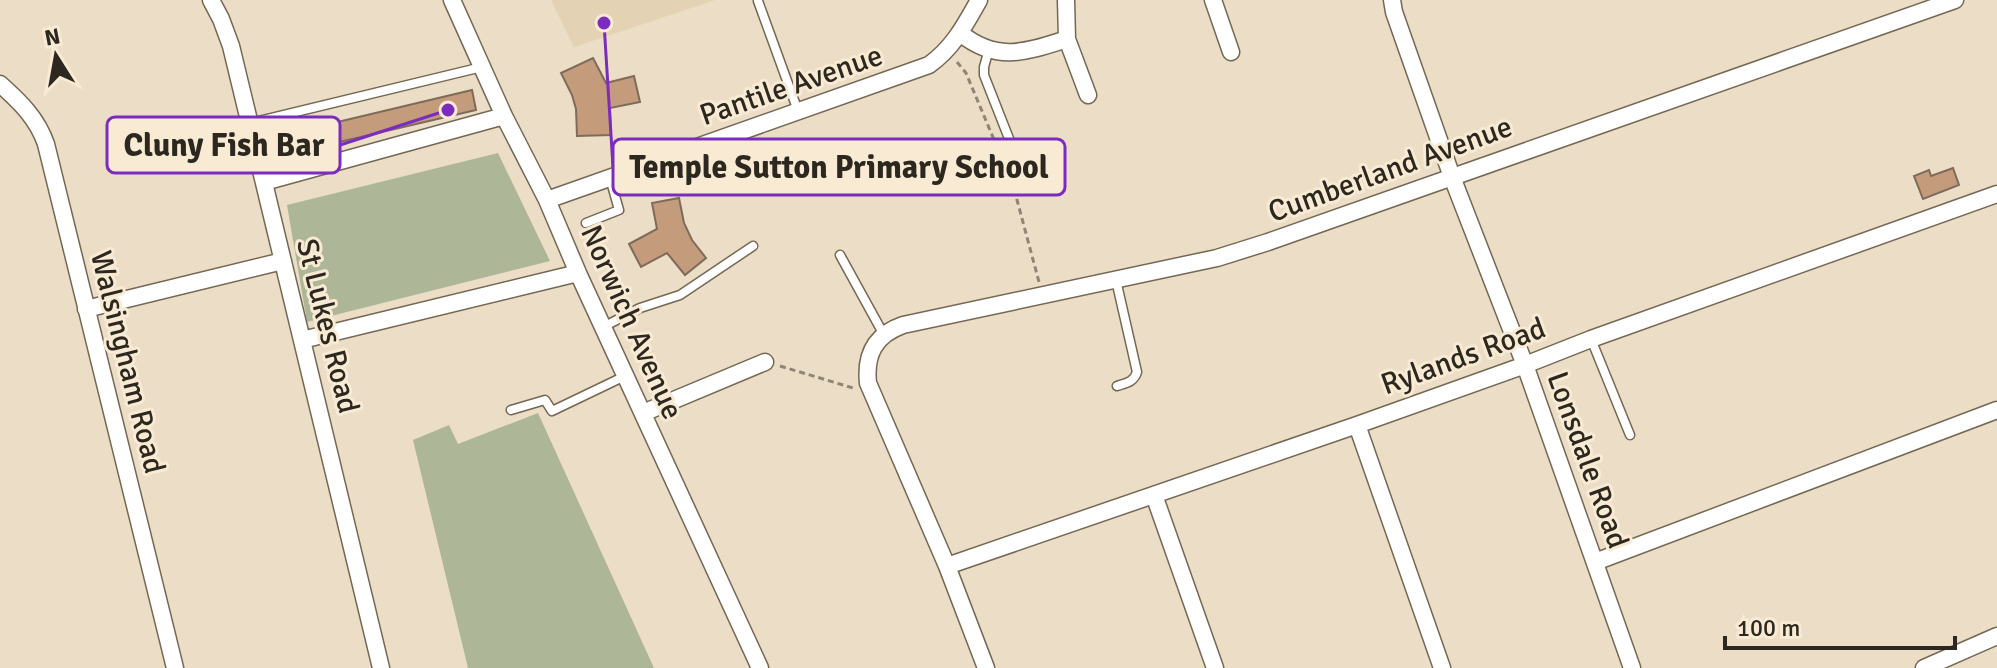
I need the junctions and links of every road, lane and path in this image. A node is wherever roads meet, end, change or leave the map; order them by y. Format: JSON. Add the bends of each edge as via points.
{"nodes":[{"id":1,"x":211,"y":0,"type":"edge"},
{"id":2,"x":452,"y":0,"type":"edge"},
{"id":3,"x":979,"y":0,"type":"edge"},
{"id":4,"x":1066,"y":0,"type":"edge"},
{"id":5,"x":1213,"y":0,"type":"edge"},
{"id":6,"x":1392,"y":0,"type":"edge"},
{"id":7,"x":1955,"y":0,"type":"edge"},
{"id":8,"x":758,"y":1,"type":"edge"},
{"id":9,"x":960,"y":33,"type":"junction"},
{"id":10,"x":1067,"y":39,"type":"junction"},
{"id":11,"x":989,"y":49,"type":"junction"},
{"id":12,"x":947,"y":50,"type":"junction"},
{"id":13,"x":1231,"y":52,"type":"dead end"},
{"id":14,"x":482,"y":66,"type":"junction"},
{"id":15,"x":0,"y":84,"type":"edge"},
{"id":16,"x":1088,"y":95,"type":"dead end"},
{"id":17,"x":798,"y":112,"type":"junction"},
{"id":18,"x":504,"y":116,"type":"junction"},
{"id":19,"x":250,"y":123,"type":"junction"},
{"id":20,"x":1019,"y":164,"type":"dead end"},
{"id":21,"x":1452,"y":177,"type":"junction"},
{"id":22,"x":610,"y":178,"type":"junction"},
{"id":23,"x":264,"y":182,"type":"junction"},
{"id":24,"x":1997,"y":194,"type":"edge"},
{"id":25,"x":547,"y":200,"type":"junction"},
{"id":26,"x":586,"y":223,"type":"dead end"},
{"id":27,"x":753,"y":246,"type":"dead end"},
{"id":28,"x":840,"y":255,"type":"dead end"},
{"id":29,"x":283,"y":261,"type":"junction"},
{"id":30,"x":578,"y":273,"type":"junction"},
{"id":31,"x":1116,"y":279,"type":"junction"},
{"id":32,"x":1043,"y":295,"type":"junction"},
{"id":33,"x":86,"y":309,"type":"junction"},
{"id":34,"x":603,"y":327,"type":"junction"},
{"id":35,"x":884,"y":336,"type":"junction"},
{"id":36,"x":1591,"y":339,"type":"junction"},
{"id":37,"x":302,"y":340,"type":"junction"},
{"id":38,"x":765,"y":362,"type":"joint"},
{"id":39,"x":1525,"y":365,"type":"junction"},
{"id":40,"x":626,"y":375,"type":"junction"},
{"id":41,"x":1117,"y":386,"type":"dead end"},
{"id":42,"x":870,"y":388,"type":"junction"},
{"id":43,"x":511,"y":410,"type":"dead end"},
{"id":44,"x":1997,"y":410,"type":"edge"},
{"id":45,"x":643,"y":413,"type":"junction"},
{"id":46,"x":1357,"y":425,"type":"junction"},
{"id":47,"x":1630,"y":435,"type":"dead end"},
{"id":48,"x":1154,"y":495,"type":"junction"},
{"id":49,"x":1595,"y":562,"type":"junction"},
{"id":50,"x":947,"y":566,"type":"junction"},
{"id":51,"x":1997,"y":636,"type":"edge"},
{"id":52,"x":175,"y":668,"type":"edge"},
{"id":53,"x":381,"y":668,"type":"edge"},
{"id":54,"x":760,"y":668,"type":"edge"},
{"id":55,"x":986,"y":668,"type":"edge"},
{"id":56,"x":1215,"y":668,"type":"edge"},
{"id":57,"x":1442,"y":668,"type":"edge"},
{"id":58,"x":1632,"y":668,"type":"edge"},
{"id":59,"x":1924,"y":668,"type":"edge"}],
"edges":[{"from":1,"to":19,"type":"street","name":"St Lukes Road","via":[[231,46]]},
{"from":2,"to":14,"type":"street","name":"Norwich Avenue"},
{"from":3,"to":9,"type":"street","name":"Pantile Avenue"},
{"from":4,"to":10,"type":"street"},
{"from":5,"to":13,"type":"street"},
{"from":6,"to":21,"type":"street","name":"Lonsdale Road"},
{"from":7,"to":21,"type":"street","name":"Cumberland Avenue"},
{"from":8,"to":17,"type":"lane"},
{"from":9,"to":11,"type":"street"},
{"from":9,"to":12,"type":"street","name":"Pantile Avenue"},
{"from":10,"to":11,"type":"street","via":[[1016,53]]},
{"from":10,"to":16,"type":"street"},
{"from":11,"to":20,"type":"lane","via":[[984,75]]},
{"from":12,"to":17,"type":"street","name":"Pantile Avenue","via":[[929,65]]},
{"from":12,"to":32,"type":"path","via":[[966,73],[1013,185]]},
{"from":14,"to":18,"type":"street","name":"Norwich Avenue"},
{"from":14,"to":19,"type":"lane"},
{"from":15,"to":33,"type":"street","name":"Walsingham Road","via":[[41,130]]},
{"from":17,"to":22,"type":"street","name":"Pantile Avenue"},
{"from":18,"to":23,"type":"street"},
{"from":18,"to":25,"type":"street","name":"Norwich Avenue"},
{"from":19,"to":23,"type":"street","name":"St Lukes Road"},
{"from":21,"to":31,"type":"street","name":"Cumberland Avenue","via":[[1217,258]]},
{"from":21,"to":39,"type":"street","name":"Lonsdale Road"},
{"from":22,"to":25,"type":"street","name":"Pantile Avenue"},
{"from":22,"to":26,"type":"lane","via":[[619,210]]},
{"from":23,"to":29,"type":"street","name":"St Lukes Road"},
{"from":24,"to":36,"type":"street","name":"Rylands Road"},
{"from":25,"to":30,"type":"street","name":"Norwich Avenue"},
{"from":27,"to":34,"type":"lane","via":[[680,295]]},
{"from":28,"to":35,"type":"lane"},
{"from":29,"to":33,"type":"street"},
{"from":29,"to":37,"type":"street","name":"St Lukes Road"},
{"from":30,"to":34,"type":"street","name":"Norwich Avenue"},
{"from":30,"to":37,"type":"street"},
{"from":31,"to":32,"type":"street","name":"Cumberland Avenue"},
{"from":31,"to":41,"type":"lane","via":[[1137,372],[1131,382]]},
{"from":32,"to":35,"type":"street","name":"Cumberland Avenue","via":[[903,325]]},
{"from":33,"to":52,"type":"street","name":"Walsingham Road"},
{"from":34,"to":40,"type":"street","name":"Norwich Avenue"},
{"from":35,"to":42,"type":"street","via":[[866,369]]},
{"from":36,"to":39,"type":"street","name":"Rylands Road"},
{"from":36,"to":47,"type":"lane"},
{"from":37,"to":53,"type":"street","name":"St Lukes Road"},
{"from":38,"to":42,"type":"path"},
{"from":38,"to":45,"type":"street"},
{"from":39,"to":46,"type":"street","name":"Rylands Road"},
{"from":39,"to":49,"type":"street","name":"Lonsdale Road"},
{"from":40,"to":43,"type":"lane","via":[[552,411],[545,400]]},
{"from":40,"to":45,"type":"street","name":"Norwich Avenue"},
{"from":42,"to":50,"type":"street"},
{"from":44,"to":49,"type":"street"},
{"from":45,"to":54,"type":"street","name":"Norwich Avenue"},
{"from":46,"to":48,"type":"street","name":"Rylands Road"},
{"from":46,"to":57,"type":"street"},
{"from":48,"to":50,"type":"street","name":"Rylands Road"},
{"from":48,"to":56,"type":"street"},
{"from":49,"to":58,"type":"street","name":"Lonsdale Road"},
{"from":50,"to":55,"type":"street"},
{"from":51,"to":59,"type":"street"}]}
